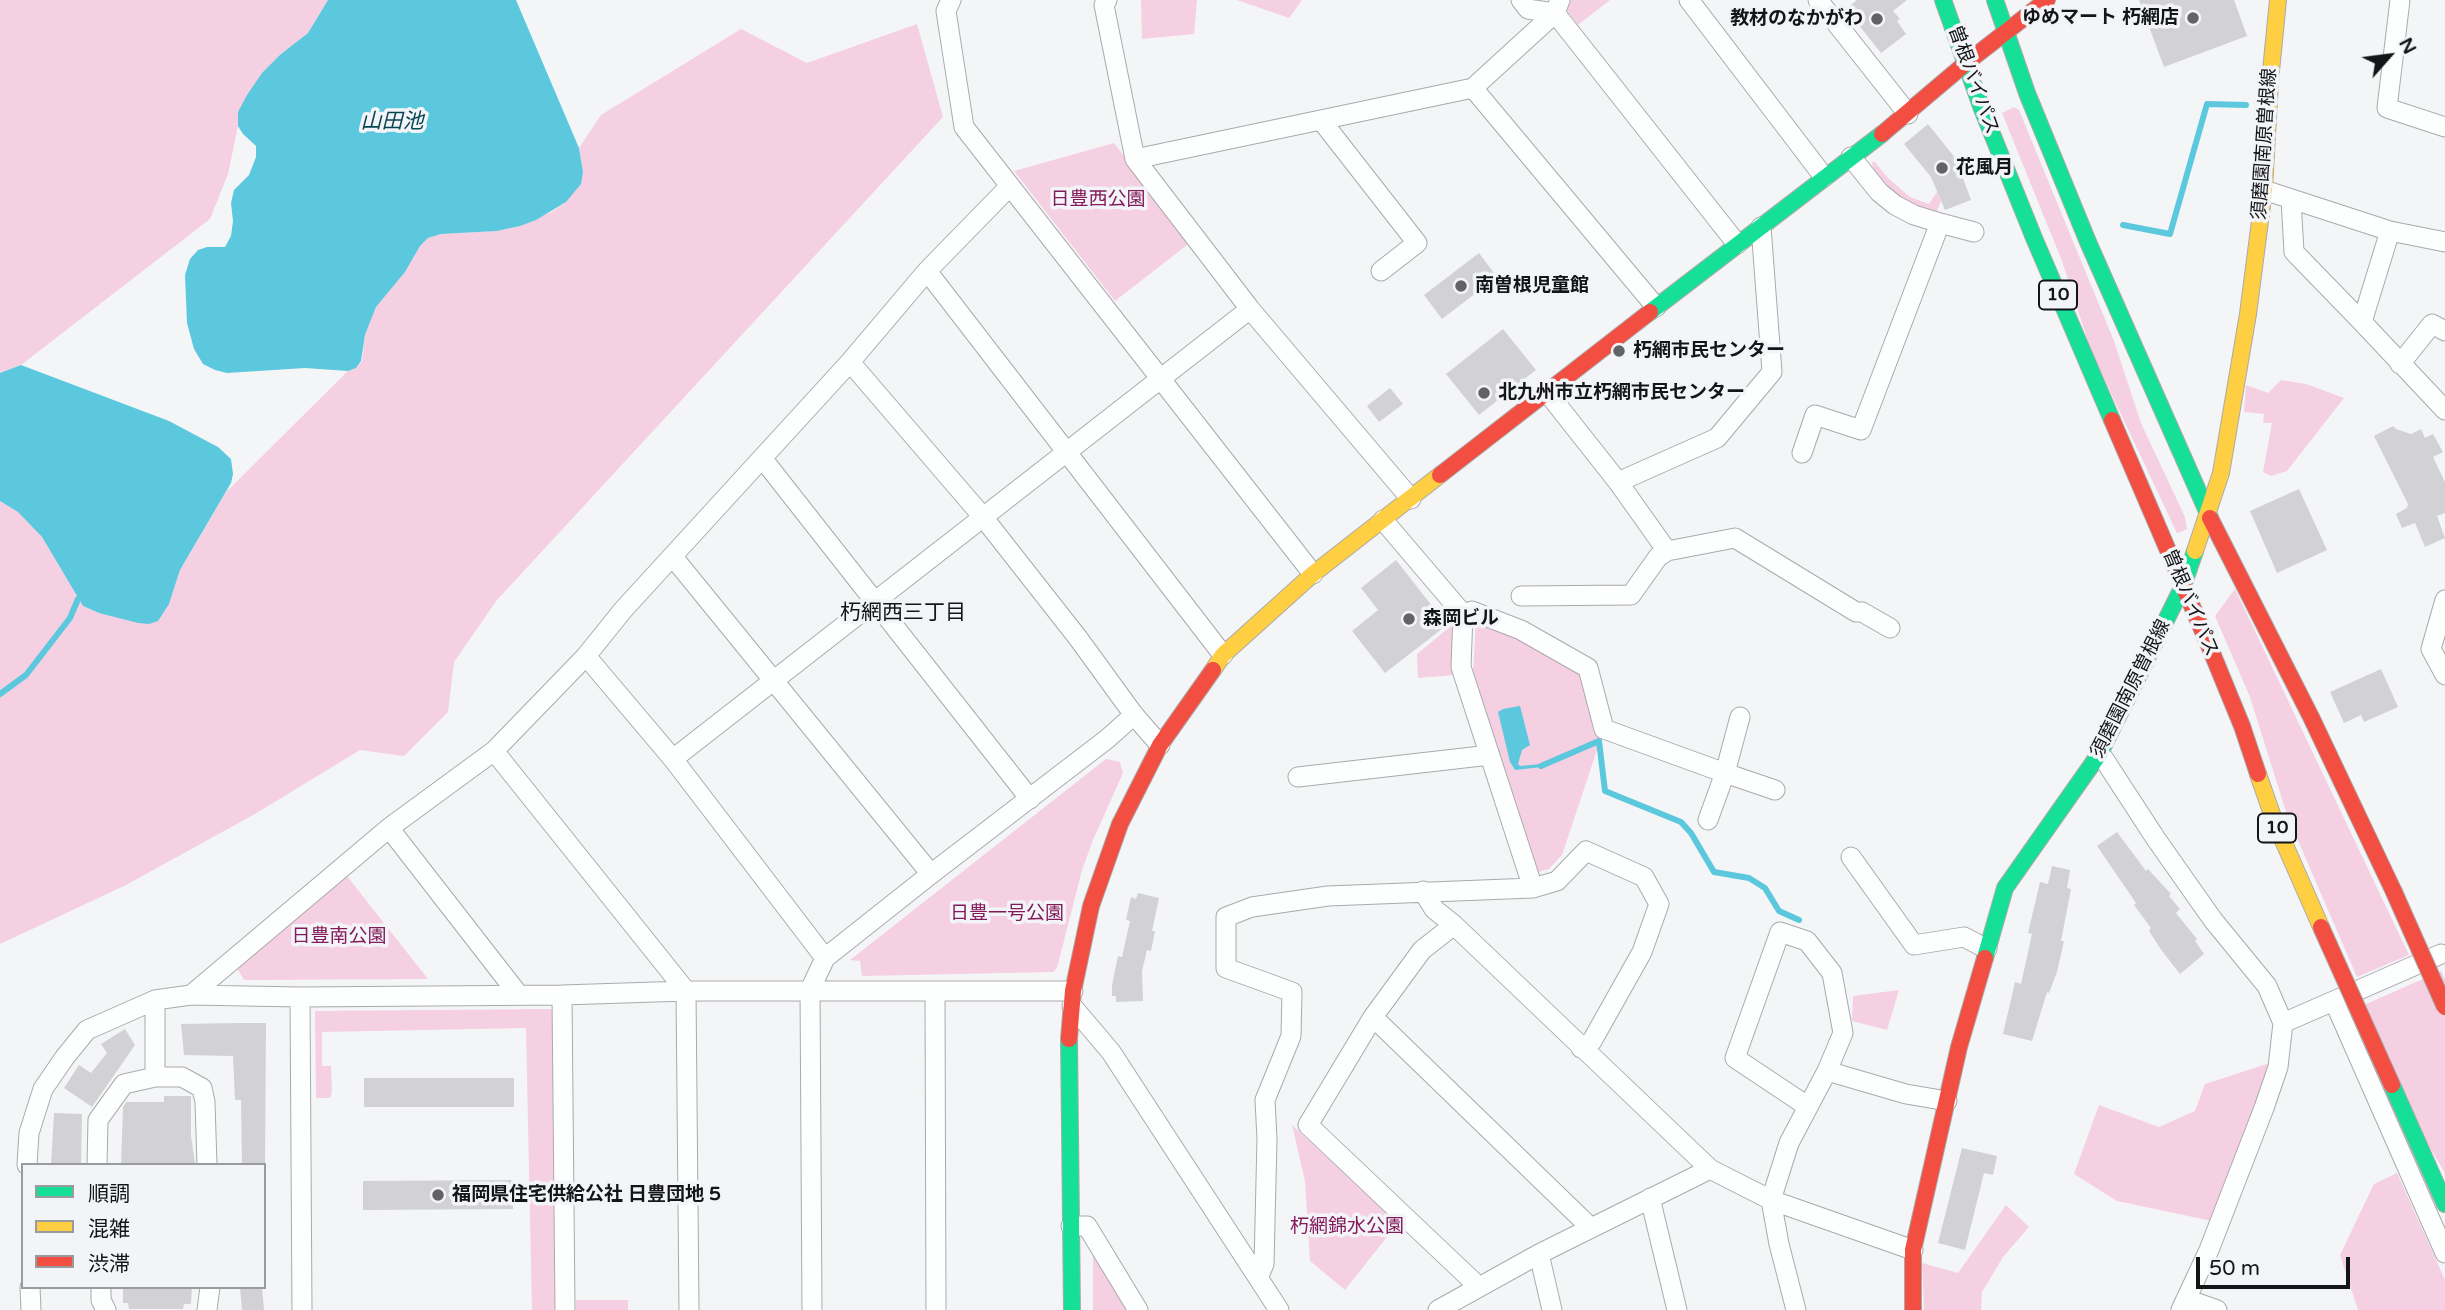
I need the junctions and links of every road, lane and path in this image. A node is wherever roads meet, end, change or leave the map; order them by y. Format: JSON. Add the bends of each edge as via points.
{"nodes":[{"id":1,"x":951,"y":0,"type":"edge"},
{"id":2,"x":1107,"y":0,"type":"edge"},
{"id":3,"x":1521,"y":0,"type":"edge"},
{"id":4,"x":1689,"y":0,"type":"edge"},
{"id":5,"x":1818,"y":0,"type":"edge"},
{"id":6,"x":1943,"y":0,"type":"edge"},
{"id":7,"x":1995,"y":0,"type":"edge"},
{"id":8,"x":2047,"y":0,"type":"edge"},
{"id":9,"x":2278,"y":0,"type":"edge"},
{"id":10,"x":2400,"y":0,"type":"edge"},
{"id":11,"x":1558,"y":6,"type":"edge"},
{"id":12,"x":2006,"y":31,"type":"junction"},
{"id":13,"x":1966,"y":63,"type":"junction"},
{"id":14,"x":1473,"y":88,"type":"junction"},
{"id":15,"x":1908,"y":114,"type":"junction"},
{"id":16,"x":1321,"y":120,"type":"junction"},
{"id":17,"x":2445,"y":127,"type":"edge"},
{"id":18,"x":1851,"y":157,"type":"junction"},
{"id":19,"x":1135,"y":159,"type":"junction"},
{"id":20,"x":1824,"y":177,"type":"junction"},
{"id":21,"x":1010,"y":187,"type":"junction"},
{"id":22,"x":2264,"y":191,"type":"junction"},
{"id":23,"x":2291,"y":199,"type":"junction"},
{"id":24,"x":1940,"y":223,"type":"junction"},
{"id":25,"x":1761,"y":227,"type":"junction"},
{"id":26,"x":2390,"y":231,"type":"junction"},
{"id":27,"x":1974,"y":232,"type":"dead end"},
{"id":28,"x":2445,"y":242,"type":"edge"},
{"id":29,"x":1737,"y":244,"type":"junction"},
{"id":30,"x":927,"y":271,"type":"junction"},
{"id":31,"x":1381,"y":271,"type":"dead end"},
{"id":32,"x":1656,"y":307,"type":"junction"},
{"id":33,"x":1250,"y":309,"type":"junction"},
{"id":34,"x":2362,"y":322,"type":"junction"},
{"id":35,"x":2445,"y":331,"type":"edge"},
{"id":36,"x":850,"y":362,"type":"junction"},
{"id":37,"x":2400,"y":364,"type":"junction"},
{"id":38,"x":1159,"y":379,"type":"junction"},
{"id":39,"x":1547,"y":392,"type":"junction"},
{"id":40,"x":2445,"y":410,"type":"edge"},
{"id":41,"x":1065,"y":452,"type":"junction"},
{"id":42,"x":1802,"y":453,"type":"dead end"},
{"id":43,"x":762,"y":458,"type":"junction"},
{"id":44,"x":1618,"y":482,"type":"junction"},
{"id":45,"x":1411,"y":499,"type":"junction"},
{"id":46,"x":2208,"y":514,"type":"junction"},
{"id":47,"x":983,"y":517,"type":"junction"},
{"id":48,"x":1383,"y":520,"type":"junction"},
{"id":49,"x":1667,"y":551,"type":"junction"},
{"id":50,"x":673,"y":557,"type":"junction"},
{"id":51,"x":1313,"y":574,"type":"junction"},
{"id":52,"x":2183,"y":586,"type":"junction"},
{"id":53,"x":1521,"y":596,"type":"dead end"},
{"id":54,"x":2445,"y":600,"type":"edge"},
{"id":55,"x":875,"y":601,"type":"junction"},
{"id":56,"x":1463,"y":614,"type":"junction"},
{"id":57,"x":1890,"y":628,"type":"dead end"},
{"id":58,"x":1223,"y":655,"type":"junction"},
{"id":59,"x":586,"y":656,"type":"junction"},
{"id":60,"x":2445,"y":675,"type":"edge"},
{"id":61,"x":773,"y":680,"type":"junction"},
{"id":62,"x":1134,"y":715,"type":"junction"},
{"id":63,"x":1740,"y":717,"type":"dead end"},
{"id":64,"x":1160,"y":745,"type":"junction"},
{"id":65,"x":494,"y":751,"type":"junction"},
{"id":66,"x":2100,"y":753,"type":"junction"},
{"id":67,"x":1490,"y":755,"type":"junction"},
{"id":68,"x":673,"y":759,"type":"junction"},
{"id":69,"x":1725,"y":773,"type":"junction"},
{"id":70,"x":1298,"y":777,"type":"dead end"},
{"id":71,"x":1775,"y":790,"type":"dead end"},
{"id":72,"x":1030,"y":799,"type":"junction"},
{"id":73,"x":1708,"y":820,"type":"dead end"},
{"id":74,"x":389,"y":828,"type":"junction"},
{"id":75,"x":1851,"y":857,"type":"dead end"},
{"id":76,"x":931,"y":874,"type":"junction"},
{"id":77,"x":1533,"y":888,"type":"junction"},
{"id":78,"x":1423,"y":891,"type":"junction"},
{"id":79,"x":1454,"y":925,"type":"junction"},
{"id":80,"x":1987,"y":949,"type":"junction"},
{"id":81,"x":2444,"y":951,"type":"edge"},
{"id":82,"x":825,"y":958,"type":"junction"},
{"id":83,"x":810,"y":990,"type":"junction"},
{"id":84,"x":686,"y":991,"type":"junction"},
{"id":85,"x":936,"y":991,"type":"junction"},
{"id":86,"x":517,"y":994,"type":"junction"},
{"id":87,"x":191,"y":995,"type":"junction"},
{"id":88,"x":562,"y":995,"type":"junction"},
{"id":89,"x":300,"y":997,"type":"junction"},
{"id":90,"x":1073,"y":998,"type":"junction"},
{"id":91,"x":155,"y":1000,"type":"junction"},
{"id":92,"x":2334,"y":1001,"type":"junction"},
{"id":93,"x":2445,"y":1007,"type":"edge"},
{"id":94,"x":1373,"y":1017,"type":"junction"},
{"id":95,"x":2283,"y":1023,"type":"junction"},
{"id":96,"x":1581,"y":1048,"type":"junction"},
{"id":97,"x":1827,"y":1071,"type":"junction"},
{"id":98,"x":155,"y":1077,"type":"junction"},
{"id":99,"x":1947,"y":1101,"type":"junction"},
{"id":100,"x":1807,"y":1106,"type":"junction"},
{"id":101,"x":27,"y":1163,"type":"edge"},
{"id":102,"x":97,"y":1163,"type":"edge"},
{"id":103,"x":207,"y":1163,"type":"edge"},
{"id":104,"x":1710,"y":1169,"type":"junction"},
{"id":105,"x":1650,"y":1198,"type":"junction"},
{"id":106,"x":1771,"y":1200,"type":"junction"},
{"id":107,"x":2445,"y":1204,"type":"edge"},
{"id":108,"x":1071,"y":1226,"type":"junction"},
{"id":109,"x":1591,"y":1228,"type":"junction"},
{"id":110,"x":1913,"y":1251,"type":"junction"},
{"id":111,"x":2445,"y":1253,"type":"edge"},
{"id":112,"x":1539,"y":1254,"type":"junction"},
{"id":113,"x":1258,"y":1278,"type":"junction"},
{"id":114,"x":1479,"y":1287,"type":"junction"},
{"id":115,"x":30,"y":1289,"type":"edge"},
{"id":116,"x":100,"y":1289,"type":"edge"},
{"id":117,"x":209,"y":1289,"type":"edge"},
{"id":118,"x":2184,"y":1305,"type":"edge"},
{"id":119,"x":31,"y":1310,"type":"edge"},
{"id":120,"x":106,"y":1310,"type":"edge"},
{"id":121,"x":207,"y":1310,"type":"edge"},
{"id":122,"x":302,"y":1310,"type":"edge"},
{"id":123,"x":565,"y":1310,"type":"edge"},
{"id":124,"x":689,"y":1310,"type":"edge"},
{"id":125,"x":812,"y":1310,"type":"edge"},
{"id":126,"x":936,"y":1310,"type":"edge"},
{"id":127,"x":1072,"y":1310,"type":"edge"},
{"id":128,"x":1138,"y":1310,"type":"edge"},
{"id":129,"x":1279,"y":1310,"type":"edge"},
{"id":130,"x":1438,"y":1310,"type":"edge"},
{"id":131,"x":1552,"y":1310,"type":"edge"},
{"id":132,"x":1677,"y":1310,"type":"edge"},
{"id":133,"x":1796,"y":1310,"type":"edge"},
{"id":134,"x":1913,"y":1310,"type":"edge"},
{"id":135,"x":2217,"y":1310,"type":"edge"}],
"edges":[{"from":1,"to":21,"type":"street","via":[[946,10],[964,127]]},
{"from":2,"to":19,"type":"street","via":[[1104,5]]},
{"from":3,"to":11,"type":"street","via":[[1528,9]]},
{"from":4,"to":20,"type":"street"},
{"from":5,"to":15,"type":"street"},
{"from":6,"to":13,"type":"main road","name":"曽根バイパス","number":"10"},
{"from":7,"to":12,"type":"main road","number":"10"},
{"from":8,"to":12,"type":"main road"},
{"from":9,"to":22,"type":"main road","name":"須磨園南原曽根線"},
{"from":10,"to":17,"type":"street","via":[[2387,108]]},
{"from":11,"to":14,"type":"street"},
{"from":11,"to":29,"type":"street"},
{"from":12,"to":13,"type":"main road"},
{"from":12,"to":46,"type":"main road","number":"10","via":[[2088,242]]},
{"from":13,"to":15,"type":"main road"},
{"from":13,"to":52,"type":"main road","name":"曽根バイパス","number":"10","via":[[2034,238]]},
{"from":14,"to":16,"type":"street"},
{"from":14,"to":32,"type":"street"},
{"from":15,"to":18,"type":"main road"},
{"from":16,"to":19,"type":"street"},
{"from":16,"to":31,"type":"street","via":[[1417,243]]},
{"from":18,"to":20,"type":"main road"},
{"from":18,"to":24,"type":"street","via":[[1895,205]]},
{"from":19,"to":33,"type":"street"},
{"from":20,"to":25,"type":"main road"},
{"from":21,"to":30,"type":"street"},
{"from":21,"to":38,"type":"street"},
{"from":22,"to":23,"type":"street"},
{"from":22,"to":46,"type":"main road","name":"須磨園南原曽根線","via":[[2224,458]]},
{"from":23,"to":26,"type":"street"},
{"from":23,"to":34,"type":"street","via":[[2294,252]]},
{"from":24,"to":27,"type":"street"},
{"from":24,"to":42,"type":"street","via":[[1861,430],[1815,415]]},
{"from":25,"to":29,"type":"main road"},
{"from":25,"to":44,"type":"street","via":[[1772,372],[1717,438]]},
{"from":26,"to":28,"type":"street"},
{"from":26,"to":34,"type":"street"},
{"from":29,"to":32,"type":"main road"},
{"from":30,"to":36,"type":"street"},
{"from":30,"to":41,"type":"street"},
{"from":32,"to":39,"type":"main road"},
{"from":33,"to":38,"type":"street"},
{"from":33,"to":45,"type":"street"},
{"from":34,"to":37,"type":"street"},
{"from":35,"to":37,"type":"street","via":[[2432,324]]},
{"from":36,"to":43,"type":"street"},
{"from":36,"to":47,"type":"street"},
{"from":37,"to":40,"type":"street"},
{"from":38,"to":41,"type":"street"},
{"from":38,"to":51,"type":"street"},
{"from":39,"to":44,"type":"street"},
{"from":39,"to":45,"type":"main road"},
{"from":41,"to":47,"type":"street"},
{"from":41,"to":58,"type":"street"},
{"from":43,"to":50,"type":"street"},
{"from":43,"to":55,"type":"street"},
{"from":44,"to":49,"type":"street"},
{"from":45,"to":48,"type":"main road"},
{"from":46,"to":52,"type":"main road","name":"須磨園南原曽根線"},
{"from":46,"to":93,"type":"main road","number":"10","bridge":true,"via":[[2311,717]]},
{"from":47,"to":55,"type":"street"},
{"from":47,"to":62,"type":"street"},
{"from":48,"to":51,"type":"main road"},
{"from":48,"to":56,"type":"street"},
{"from":49,"to":53,"type":"street","via":[[1631,595]]},
{"from":49,"to":57,"type":"street","via":[[1735,538]]},
{"from":50,"to":59,"type":"street"},
{"from":50,"to":61,"type":"street"},
{"from":51,"to":58,"type":"main road"},
{"from":52,"to":66,"type":"main road","name":"須磨園南原曽根線"},
{"from":52,"to":107,"type":"main road","name":"曽根バイパス","number":"10","bridge":true,"via":[[2242,726],[2274,820]]},
{"from":54,"to":60,"type":"street","via":[[2431,649]]},
{"from":55,"to":61,"type":"street"},
{"from":55,"to":72,"type":"street"},
{"from":56,"to":67,"type":"street","via":[[1461,667]]},
{"from":56,"to":69,"type":"street","via":[[1472,611],[1521,630],[1588,668],[1604,729]]},
{"from":58,"to":64,"type":"main road"},
{"from":59,"to":65,"type":"street"},
{"from":59,"to":68,"type":"street"},
{"from":61,"to":68,"type":"street"},
{"from":61,"to":76,"type":"street"},
{"from":62,"to":64,"type":"street"},
{"from":62,"to":72,"type":"street"},
{"from":63,"to":69,"type":"street"},
{"from":64,"to":90,"type":"main road","via":[[1120,824],[1100,879]]},
{"from":65,"to":74,"type":"street"},
{"from":65,"to":84,"type":"street"},
{"from":66,"to":80,"type":"main road","name":"須磨園南原曽根線","via":[[2005,888]]},
{"from":66,"to":95,"type":"street","via":[[2213,920],[2267,986]]},
{"from":67,"to":70,"type":"street"},
{"from":67,"to":77,"type":"street"},
{"from":68,"to":82,"type":"street"},
{"from":69,"to":71,"type":"street"},
{"from":69,"to":73,"type":"street"},
{"from":72,"to":76,"type":"street"},
{"from":74,"to":86,"type":"street"},
{"from":74,"to":87,"type":"street"},
{"from":75,"to":80,"type":"street","via":[[1914,945],[1964,937]]},
{"from":76,"to":82,"type":"street"},
{"from":77,"to":78,"type":"street"},
{"from":77,"to":96,"type":"street","via":[[1557,881],[1587,851],[1644,877],[1659,904],[1642,952],[1592,1041]]},
{"from":78,"to":79,"type":"street","via":[[1434,909]]},
{"from":78,"to":113,"type":"street","via":[[1328,896],[1252,908],[1226,917],[1226,968],[1292,992],[1291,1036],[1265,1100],[1264,1264]]},
{"from":79,"to":94,"type":"street","via":[[1422,950]]},
{"from":79,"to":96,"type":"street"},
{"from":80,"to":99,"type":"main road","name":"須磨園南原曽根線"},
{"from":81,"to":92,"type":"street"},
{"from":82,"to":83,"type":"street"},
{"from":83,"to":84,"type":"street"},
{"from":83,"to":85,"type":"street"},
{"from":83,"to":125,"type":"street"},
{"from":84,"to":88,"type":"street"},
{"from":84,"to":124,"type":"street"},
{"from":85,"to":90,"type":"street"},
{"from":85,"to":126,"type":"street"},
{"from":86,"to":88,"type":"street"},
{"from":86,"to":89,"type":"street"},
{"from":87,"to":89,"type":"street"},
{"from":87,"to":91,"type":"street"},
{"from":88,"to":123,"type":"street"},
{"from":89,"to":122,"type":"street"},
{"from":90,"to":108,"type":"main road","via":[[1069,1038]]},
{"from":90,"to":113,"type":"street"},
{"from":91,"to":98,"type":"street"},
{"from":91,"to":101,"type":"street","via":[[87,1030],[72,1048],[43,1089],[30,1133]]},
{"from":92,"to":95,"type":"street"},
{"from":92,"to":111,"type":"street"},
{"from":94,"to":109,"type":"street"},
{"from":94,"to":114,"type":"street","via":[[1308,1125]]},
{"from":95,"to":118,"type":"street","via":[[2278,1067],[2264,1108]]},
{"from":96,"to":104,"type":"street"},
{"from":97,"to":99,"type":"street"},
{"from":97,"to":100,"type":"street"},
{"from":97,"to":100,"type":"street","via":[[1843,1033],[1832,973],[1807,941],[1780,932],[1735,1058]]},
{"from":98,"to":102,"type":"street","via":[[124,1084],[98,1120]]},
{"from":98,"to":103,"type":"street","via":[[182,1077],[202,1088]]},
{"from":99,"to":110,"type":"main road","name":"須磨園南原曽根線"},
{"from":100,"to":106,"type":"street","via":[[1789,1143]]},
{"from":104,"to":105,"type":"street"},
{"from":104,"to":106,"type":"street"},
{"from":105,"to":109,"type":"street"},
{"from":105,"to":132,"type":"street"},
{"from":106,"to":110,"type":"street"},
{"from":106,"to":133,"type":"street"},
{"from":108,"to":127,"type":"main road"},
{"from":108,"to":128,"type":"street","via":[[1087,1226]]},
{"from":109,"to":112,"type":"street"},
{"from":110,"to":134,"type":"main road","name":"須磨園南原曽根線"},
{"from":112,"to":114,"type":"street"},
{"from":112,"to":131,"type":"street"},
{"from":113,"to":129,"type":"street"},
{"from":114,"to":130,"type":"street"},
{"from":115,"to":119,"type":"street"},
{"from":116,"to":120,"type":"street"},
{"from":117,"to":121,"type":"street"},
{"from":118,"to":135,"type":"street"}]}
